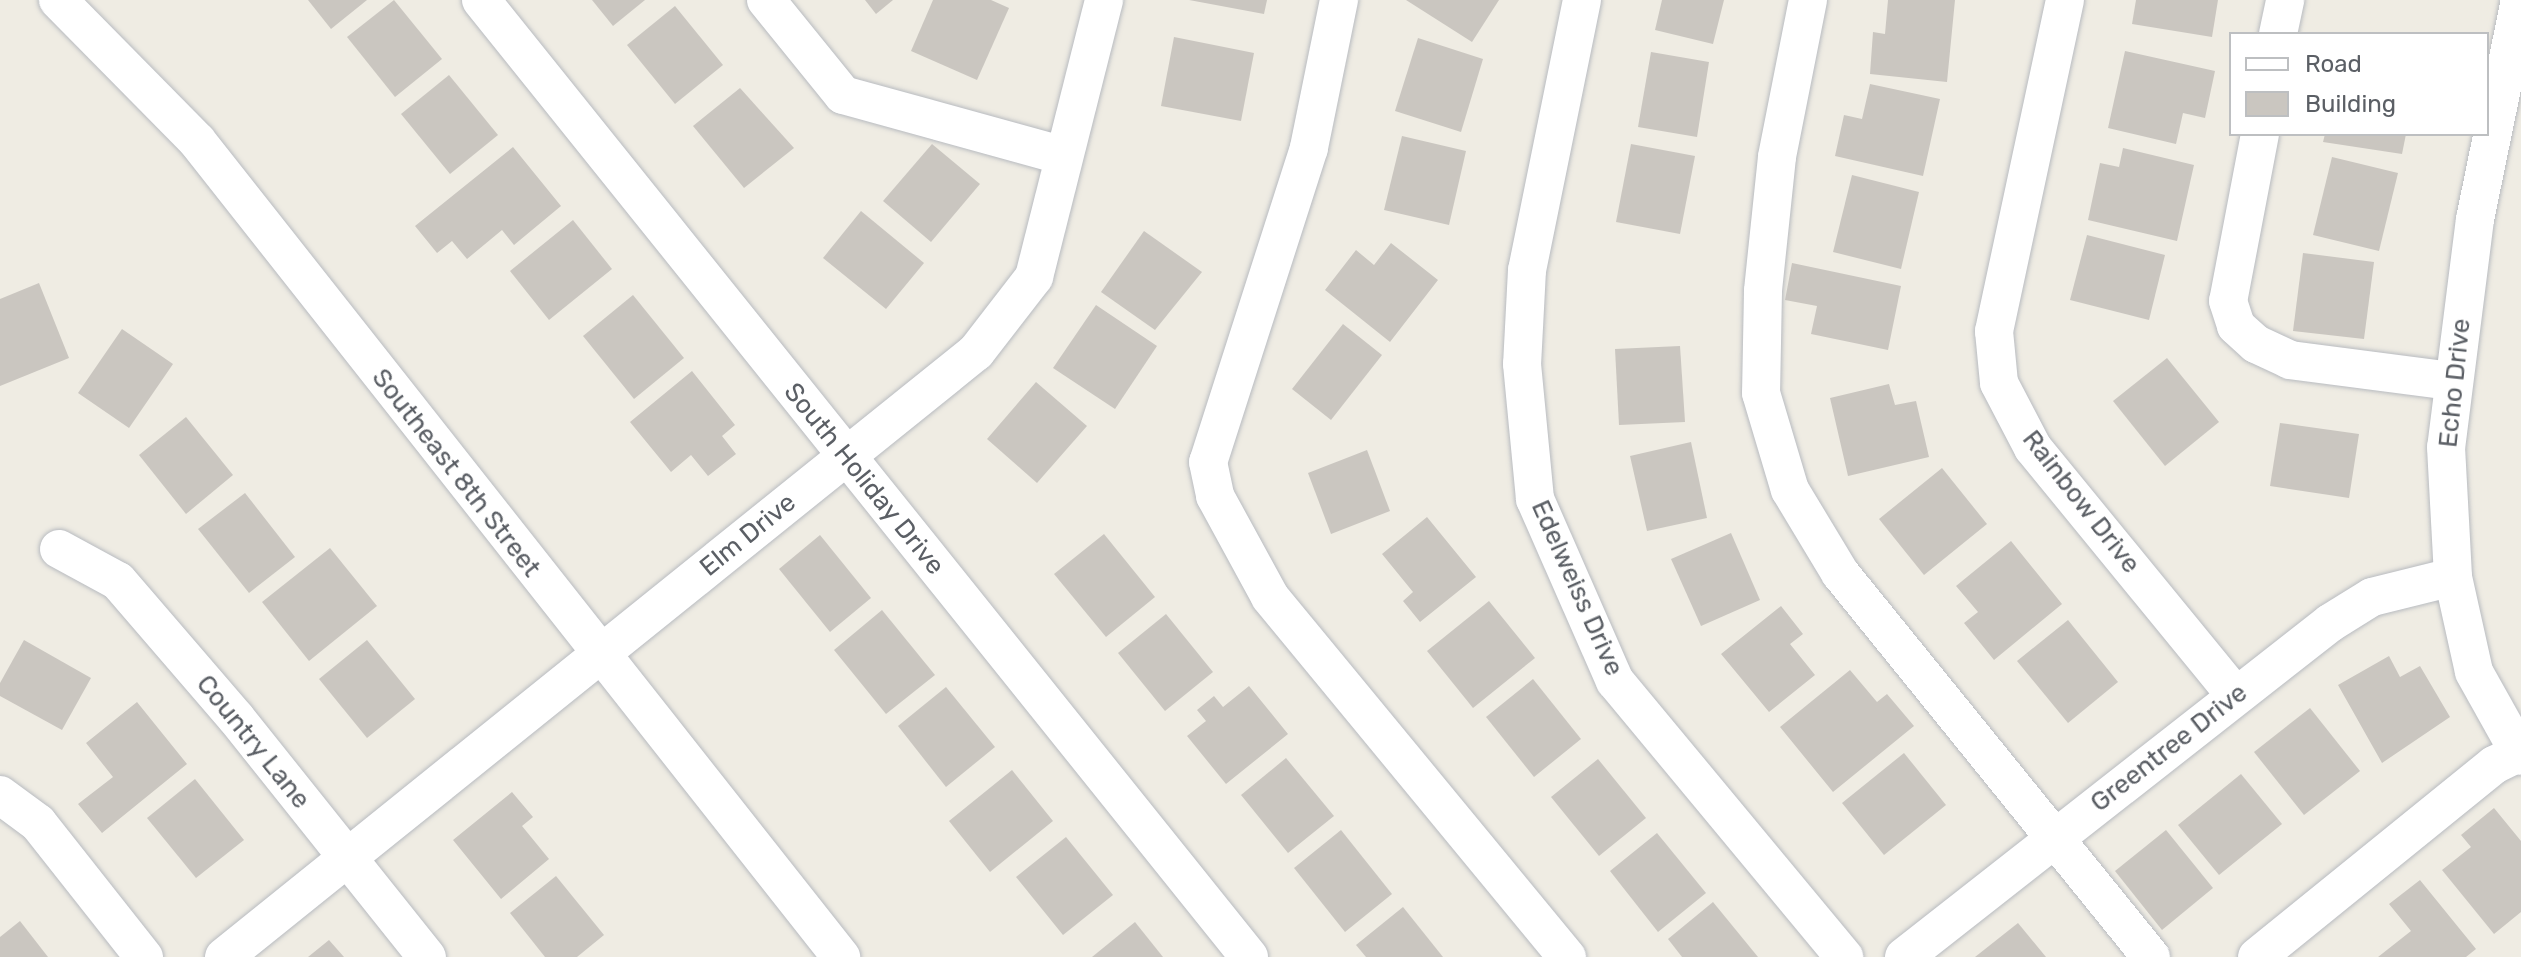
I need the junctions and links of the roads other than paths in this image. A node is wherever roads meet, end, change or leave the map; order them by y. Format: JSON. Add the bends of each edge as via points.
{"nodes":[{"id":1,"x":58,"y":0,"type":"edge"},
{"id":2,"x":481,"y":0,"type":"edge"},
{"id":3,"x":766,"y":0,"type":"edge"},
{"id":4,"x":1104,"y":0,"type":"edge"},
{"id":5,"x":1339,"y":0,"type":"edge"},
{"id":6,"x":1582,"y":0,"type":"edge"},
{"id":7,"x":1808,"y":0,"type":"edge"},
{"id":8,"x":2065,"y":0,"type":"edge"},
{"id":9,"x":2285,"y":0,"type":"edge"},
{"id":10,"x":2520,"y":0,"type":"edge"},
{"id":11,"x":2278,"y":32,"type":"edge"},
{"id":12,"x":2260,"y":136,"type":"edge"},
{"id":13,"x":1064,"y":156,"type":"junction"},
{"id":14,"x":2451,"y":381,"type":"junction"},
{"id":15,"x":846,"y":456,"type":"junction"},
{"id":16,"x":59,"y":549,"type":"dead end"},
{"id":17,"x":2453,"y":577,"type":"junction"},
{"id":18,"x":598,"y":655,"type":"junction"},
{"id":19,"x":2235,"y":695,"type":"junction"},
{"id":20,"x":2520,"y":755,"type":"edge"},
{"id":21,"x":0,"y":795,"type":"edge"},
{"id":22,"x":2053,"y":839,"type":"junction"},
{"id":23,"x":346,"y":859,"type":"junction"},
{"id":24,"x":144,"y":957,"type":"edge"},
{"id":25,"x":224,"y":957,"type":"edge"},
{"id":26,"x":427,"y":957,"type":"edge"},
{"id":27,"x":841,"y":957,"type":"edge"},
{"id":28,"x":1249,"y":957,"type":"edge"},
{"id":29,"x":1567,"y":957,"type":"edge"},
{"id":30,"x":1844,"y":957,"type":"edge"},
{"id":31,"x":1904,"y":957,"type":"edge"},
{"id":32,"x":2151,"y":957,"type":"edge"},
{"id":33,"x":2257,"y":957,"type":"edge"}],
"edges":[{"from":1,"to":18,"type":"street","name":"Southeast 8th Street","via":[[197,141]]},
{"from":2,"to":15,"type":"street","name":"South Holiday Drive"},
{"from":3,"to":13,"type":"street","via":[[843,95]]},
{"from":4,"to":13,"type":"street","name":"Elm Drive"},
{"from":5,"to":29,"type":"street","via":[[1309,148],[1208,462],[1215,496],[1270,597]]},
{"from":6,"to":30,"type":"street","name":"Edelweiss Drive","via":[[1527,270],[1522,364],[1535,499],[1615,681]]},
{"from":7,"to":22,"type":"street","via":[[1777,157],[1763,291],[1761,393],[1790,490],[1840,573]]},
{"from":8,"to":19,"type":"street","name":"Rainbow Drive","via":[[1999,301],[1994,331],[1999,383],[2033,448]]},
{"from":9,"to":11,"type":"street"},
{"from":10,"to":14,"type":"street","name":"Echo Drive","via":[[2475,219]]},
{"from":12,"to":14,"type":"street","via":[[2228,301],[2236,326],[2256,344],[2290,360]]},
{"from":13,"to":15,"type":"street","name":"Elm Drive","via":[[1034,277],[976,352]]},
{"from":14,"to":17,"type":"street","name":"Echo Drive","via":[[2446,447]]},
{"from":15,"to":18,"type":"street","name":"Elm Drive"},
{"from":15,"to":28,"type":"street","name":"South Holiday Drive"},
{"from":16,"to":23,"type":"street","name":"Country Lane","via":[[118,581],[236,718]]},
{"from":17,"to":19,"type":"street","name":"Greentree Drive","via":[[2372,597]]},
{"from":17,"to":20,"type":"street","name":"Echo Drive","via":[[2474,672]]},
{"from":18,"to":23,"type":"street","name":"Elm Drive"},
{"from":18,"to":27,"type":"street","name":"Southeast 8th Street"},
{"from":19,"to":22,"type":"street","name":"Greentree Drive"},
{"from":20,"to":33,"type":"street","via":[[2494,765]]},
{"from":21,"to":24,"type":"street","via":[[38,823]]},
{"from":22,"to":31,"type":"street","name":"Greentree Drive"},
{"from":22,"to":32,"type":"street"},
{"from":23,"to":25,"type":"street","name":"Elm Drive"},
{"from":23,"to":26,"type":"street","name":"Country Lane"}]}
